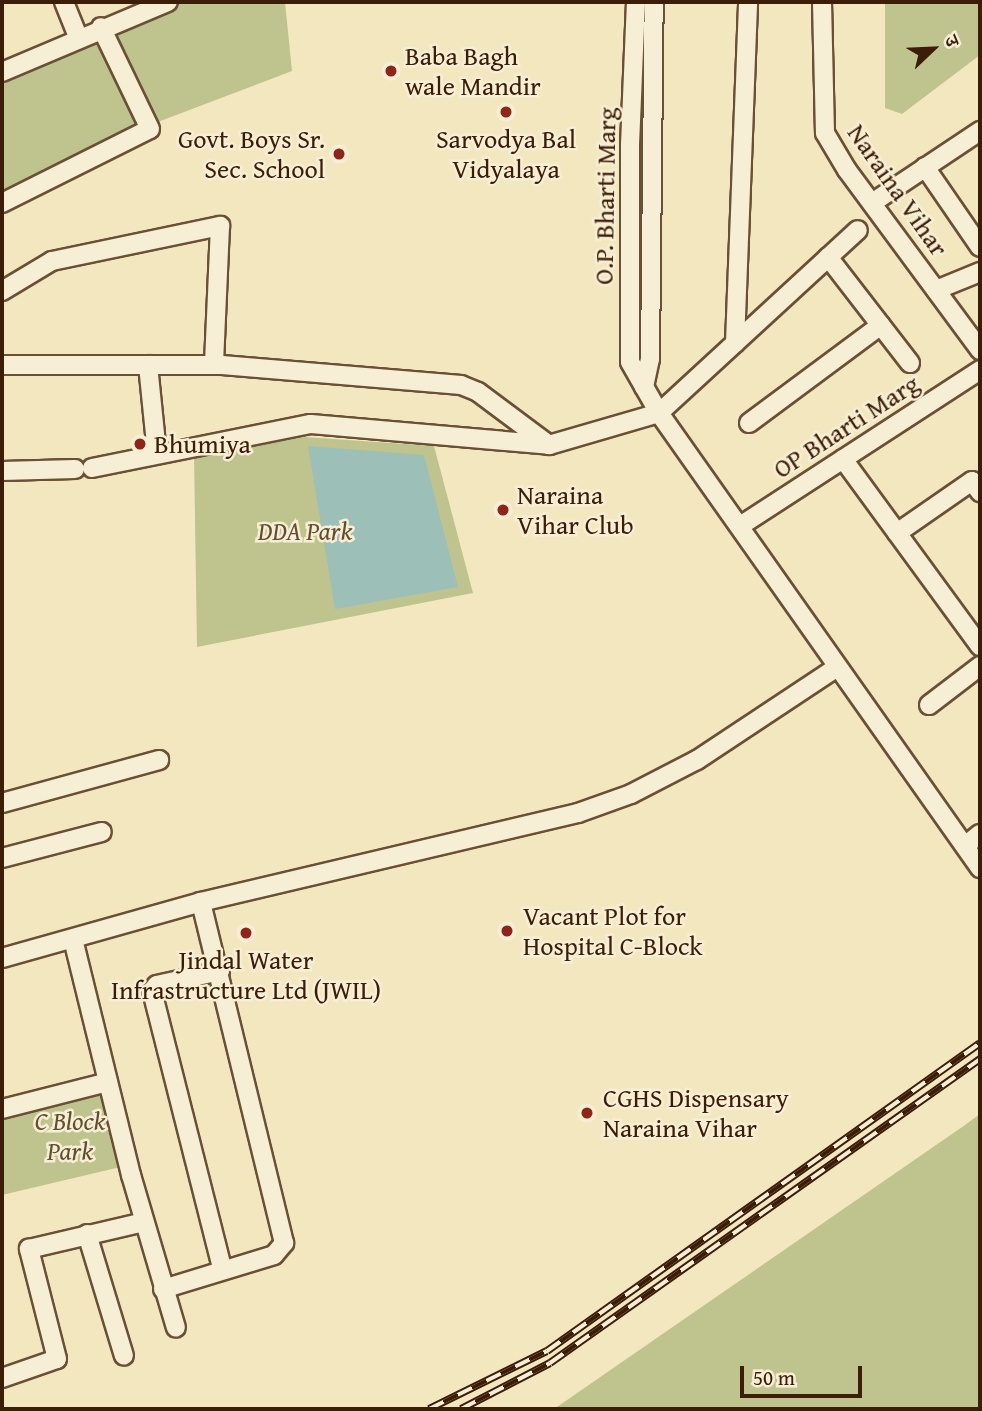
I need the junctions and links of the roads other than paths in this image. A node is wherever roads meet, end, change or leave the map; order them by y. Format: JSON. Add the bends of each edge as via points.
{"nodes":[{"id":1,"x":64,"y":2,"type":"edge"},
{"id":2,"x":168,"y":2,"type":"edge"},
{"id":3,"x":636,"y":2,"type":"edge"},
{"id":4,"x":654,"y":2,"type":"edge"},
{"id":5,"x":748,"y":2,"type":"edge"},
{"id":6,"x":822,"y":2,"type":"edge"},
{"id":7,"x":129,"y":9,"type":"edge"},
{"id":8,"x":102,"y":27,"type":"junction"},
{"id":9,"x":78,"y":36,"type":"junction"},
{"id":10,"x":2,"y":72,"type":"edge"},
{"id":11,"x":980,"y":133,"type":"edge"},
{"id":12,"x":925,"y":167,"type":"junction"},
{"id":13,"x":2,"y":203,"type":"edge"},
{"id":14,"x":872,"y":203,"type":"junction"},
{"id":15,"x":859,"y":230,"type":"dead end"},
{"id":16,"x":980,"y":247,"type":"edge"},
{"id":17,"x":828,"y":257,"type":"junction"},
{"id":18,"x":980,"y":272,"type":"edge"},
{"id":19,"x":936,"y":290,"type":"junction"},
{"id":20,"x":2,"y":292,"type":"edge"},
{"id":21,"x":881,"y":325,"type":"junction"},
{"id":22,"x":735,"y":343,"type":"junction"},
{"id":23,"x":980,"y":349,"type":"edge"},
{"id":24,"x":910,"y":363,"type":"dead end"},
{"id":25,"x":2,"y":365,"type":"edge"},
{"id":26,"x":148,"y":365,"type":"junction"},
{"id":27,"x":214,"y":365,"type":"junction"},
{"id":28,"x":980,"y":370,"type":"edge"},
{"id":29,"x":644,"y":387,"type":"junction"},
{"id":30,"x":659,"y":413,"type":"junction"},
{"id":31,"x":749,"y":423,"type":"dead end"},
{"id":32,"x":549,"y":445,"type":"junction"},
{"id":33,"x":157,"y":453,"type":"junction"},
{"id":34,"x":843,"y":459,"type":"junction"},
{"id":35,"x":2,"y":471,"type":"edge"},
{"id":36,"x":980,"y":492,"type":"edge"},
{"id":37,"x":740,"y":526,"type":"junction"},
{"id":38,"x":897,"y":533,"type":"junction"},
{"id":39,"x":980,"y":646,"type":"edge"},
{"id":40,"x":980,"y":666,"type":"edge"},
{"id":41,"x":836,"y":668,"type":"junction"},
{"id":42,"x":929,"y":705,"type":"dead end"},
{"id":43,"x":159,"y":760,"type":"dead end"},
{"id":44,"x":2,"y":803,"type":"edge"},
{"id":45,"x":102,"y":832,"type":"dead end"},
{"id":46,"x":980,"y":834,"type":"edge"},
{"id":47,"x":965,"y":846,"type":"junction"},
{"id":48,"x":2,"y":858,"type":"edge"},
{"id":49,"x":980,"y":868,"type":"edge"},
{"id":50,"x":201,"y":902,"type":"junction"},
{"id":51,"x":74,"y":939,"type":"junction"},
{"id":52,"x":2,"y":958,"type":"edge"},
{"id":53,"x":220,"y":971,"type":"junction"},
{"id":54,"x":108,"y":1082,"type":"junction"},
{"id":55,"x":2,"y":1109,"type":"edge"},
{"id":56,"x":144,"y":1222,"type":"junction"},
{"id":57,"x":87,"y":1234,"type":"junction"},
{"id":58,"x":222,"y":1268,"type":"junction"},
{"id":59,"x":163,"y":1289,"type":"junction"},
{"id":60,"x":176,"y":1328,"type":"dead end"},
{"id":61,"x":124,"y":1356,"type":"dead end"},
{"id":62,"x":2,"y":1378,"type":"edge"}],
"edges":[{"from":1,"to":9,"type":"street"},
{"from":2,"to":7,"type":"street"},
{"from":3,"to":29,"type":"street","name":"O.P. Bharti Marg","via":[[629,145],[630,362]]},
{"from":4,"to":29,"type":"street","name":"O.P. Bharti Marg","via":[[650,359]]},
{"from":5,"to":22,"type":"street"},
{"from":6,"to":14,"type":"street","name":"Naraina Vihar","via":[[825,133]]},
{"from":7,"to":8,"type":"street"},
{"from":8,"to":9,"type":"street"},
{"from":8,"to":13,"type":"street","via":[[150,129]]},
{"from":9,"to":10,"type":"street"},
{"from":11,"to":12,"type":"street"},
{"from":12,"to":14,"type":"street"},
{"from":12,"to":16,"type":"street"},
{"from":14,"to":19,"type":"street","name":"Naraina Vihar"},
{"from":15,"to":17,"type":"street"},
{"from":17,"to":21,"type":"street"},
{"from":17,"to":22,"type":"street"},
{"from":18,"to":19,"type":"street"},
{"from":19,"to":23,"type":"street","name":"Naraina Vihar"},
{"from":20,"to":27,"type":"street","via":[[52,261],[220,226]]},
{"from":21,"to":24,"type":"street"},
{"from":21,"to":31,"type":"street"},
{"from":22,"to":30,"type":"street"},
{"from":25,"to":26,"type":"street"},
{"from":26,"to":27,"type":"street"},
{"from":26,"to":33,"type":"street"},
{"from":27,"to":32,"type":"street","via":[[461,385],[478,392]]},
{"from":28,"to":34,"type":"street","name":"OP Bharti Marg"},
{"from":29,"to":30,"type":"street","name":"O.P. Bharti Marg"},
{"from":30,"to":32,"type":"street"},
{"from":30,"to":37,"type":"street","name":"O.P. Bharti Marg"},
{"from":32,"to":33,"type":"street","via":[[311,424]]},
{"from":33,"to":35,"type":"street","via":[[84,468]]},
{"from":34,"to":37,"type":"street","name":"OP Bharti Marg"},
{"from":34,"to":38,"type":"street"},
{"from":36,"to":38,"type":"street","via":[[972,481]]},
{"from":37,"to":41,"type":"street","name":"O.P. Bharti Marg"},
{"from":38,"to":39,"type":"street"},
{"from":40,"to":42,"type":"street"},
{"from":41,"to":47,"type":"street","name":"O.P. Bharti Marg"},
{"from":41,"to":50,"type":"street","via":[[697,760],[632,794],[578,813]]},
{"from":43,"to":44,"type":"street"},
{"from":45,"to":48,"type":"street"},
{"from":46,"to":47,"type":"street"},
{"from":47,"to":49,"type":"street","name":"O.P. Bharti Marg"},
{"from":50,"to":51,"type":"street"},
{"from":50,"to":53,"type":"street"},
{"from":51,"to":52,"type":"street"},
{"from":51,"to":54,"type":"street"},
{"from":53,"to":58,"type":"street","via":[[284,1243],[274,1255]]},
{"from":53,"to":58,"type":"street","via":[[156,985],[152,991]]},
{"from":54,"to":55,"type":"street"},
{"from":54,"to":56,"type":"street"},
{"from":56,"to":57,"type":"street"},
{"from":56,"to":59,"type":"street"},
{"from":57,"to":61,"type":"street"},
{"from":57,"to":62,"type":"street","via":[[29,1249],[57,1359]]},
{"from":58,"to":59,"type":"street"},
{"from":59,"to":60,"type":"street"}]}
